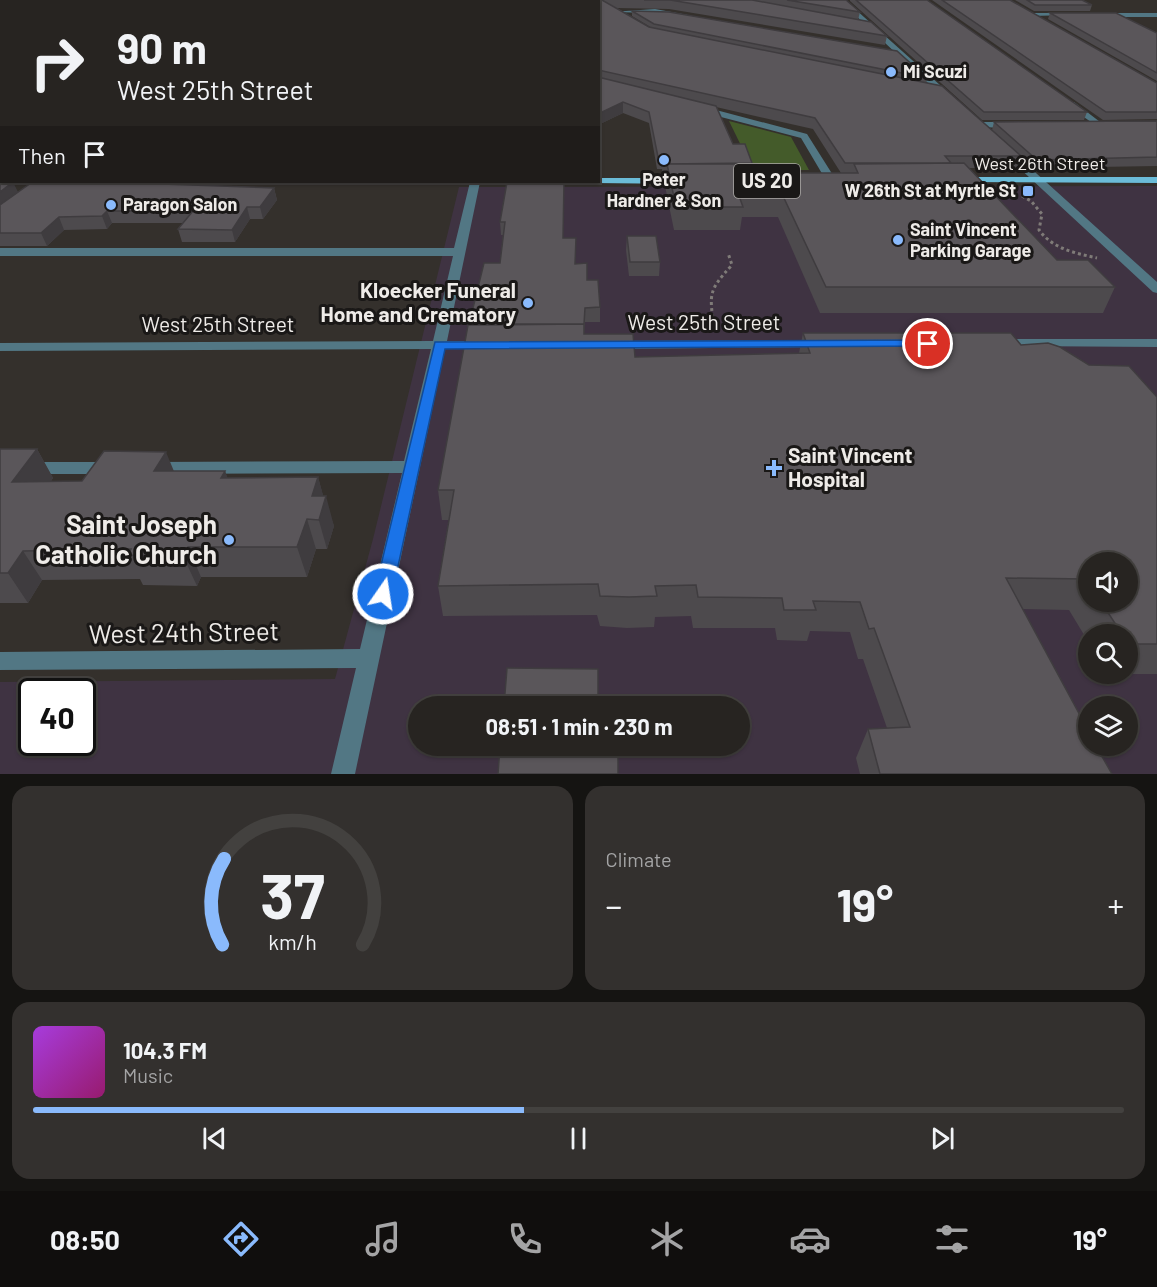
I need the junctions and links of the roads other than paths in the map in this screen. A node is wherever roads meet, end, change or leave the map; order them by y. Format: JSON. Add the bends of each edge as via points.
{"nodes":[{"id":1,"x":842,"y":0,"type":"edge"},
{"id":2,"x":604,"y":5,"type":"edge"},
{"id":3,"x":1024,"y":10,"type":"edge"},
{"id":4,"x":614,"y":12,"type":"junction"},
{"id":5,"x":1032,"y":15,"type":"junction"},
{"id":6,"x":1073,"y":15,"type":"edge"},
{"id":7,"x":1105,"y":15,"type":"edge"},
{"id":8,"x":1115,"y":15,"type":"junction"},
{"id":9,"x":1157,"y":15,"type":"edge"},
{"id":10,"x":696,"y":17,"type":"edge"},
{"id":11,"x":627,"y":20,"type":"edge"},
{"id":12,"x":856,"y":24,"type":"edge"},
{"id":13,"x":1051,"y":26,"type":"edge"},
{"id":14,"x":871,"y":27,"type":"junction"},
{"id":15,"x":1157,"y":36,"type":"edge"},
{"id":16,"x":884,"y":52,"type":"edge"},
{"id":17,"x":898,"y":52,"type":"junction"},
{"id":18,"x":924,"y":88,"type":"edge"},
{"id":19,"x":942,"y":92,"type":"junction"},
{"id":20,"x":1065,"y":100,"type":"edge"},
{"id":21,"x":954,"y":103,"type":"edge"},
{"id":22,"x":690,"y":106,"type":"edge"},
{"id":23,"x":970,"y":117,"type":"edge"},
{"id":24,"x":978,"y":125,"type":"junction"},
{"id":25,"x":1029,"y":125,"type":"edge"},
{"id":26,"x":1076,"y":125,"type":"edge"},
{"id":27,"x":986,"y":132,"type":"edge"},
{"id":28,"x":994,"y":140,"type":"edge"},
{"id":29,"x":826,"y":180,"type":"joint"},
{"id":30,"x":844,"y":180,"type":"edge"},
{"id":31,"x":946,"y":180,"type":"edge"},
{"id":32,"x":1038,"y":180,"type":"junction"},
{"id":33,"x":1157,"y":180,"type":"edge"},
{"id":34,"x":600,"y":181,"type":"edge"},
{"id":35,"x":696,"y":181,"type":"edge"},
{"id":36,"x":475,"y":183,"type":"edge"},
{"id":37,"x":0,"y":252,"type":"edge"},
{"id":38,"x":460,"y":252,"type":"junction"},
{"id":39,"x":1157,"y":289,"type":"edge"},
{"id":40,"x":1157,"y":343,"type":"edge"},
{"id":41,"x":841,"y":344,"type":"edge"},
{"id":42,"x":985,"y":344,"type":"edge"},
{"id":43,"x":439,"y":345,"type":"junction"},
{"id":44,"x":498,"y":345,"type":"edge"},
{"id":45,"x":603,"y":345,"type":"edge"},
{"id":46,"x":0,"y":347,"type":"edge"},
{"id":47,"x":412,"y":467,"type":"junction"},
{"id":48,"x":0,"y":468,"type":"edge"},
{"id":49,"x":369,"y":658,"type":"junction"},
{"id":50,"x":0,"y":661,"type":"edge"},
{"id":51,"x":343,"y":774,"type":"edge"}],
"edges":[{"from":1,"to":14,"type":"street"},
{"from":2,"to":4,"type":"street"},
{"from":3,"to":5,"type":"street"},
{"from":4,"to":10,"type":"street","via":[[655,11]]},
{"from":4,"to":11,"type":"street"},
{"from":5,"to":6,"type":"street"},
{"from":5,"to":13,"type":"street"},
{"from":7,"to":8,"type":"street"},
{"from":8,"to":9,"type":"street"},
{"from":8,"to":15,"type":"street"},
{"from":12,"to":14,"type":"street"},
{"from":14,"to":17,"type":"street"},
{"from":16,"to":17,"type":"street"},
{"from":17,"to":19,"type":"street"},
{"from":18,"to":19,"type":"street"},
{"from":19,"to":21,"type":"street"},
{"from":20,"to":26,"type":"street","via":[[1105,125]]},
{"from":22,"to":29,"type":"street","via":[[804,136]]},
{"from":23,"to":24,"type":"street"},
{"from":24,"to":25,"type":"street"},
{"from":24,"to":27,"type":"street"},
{"from":28,"to":32,"type":"street"},
{"from":29,"to":30,"type":"main road","number":"US 20"},
{"from":31,"to":32,"type":"main road","name":"West 26th Street"},
{"from":32,"to":33,"type":"main road","name":"West 26th Street"},
{"from":32,"to":39,"type":"street"},
{"from":34,"to":35,"type":"main road"},
{"from":36,"to":38,"type":"street"},
{"from":37,"to":38,"type":"street"},
{"from":38,"to":43,"type":"street"},
{"from":40,"to":42,"type":"street"},
{"from":41,"to":45,"type":"street","name":"West 25th Street"},
{"from":43,"to":44,"type":"street","name":"West 25th Street"},
{"from":43,"to":46,"type":"street","name":"West 25th Street"},
{"from":43,"to":47,"type":"street"},
{"from":47,"to":48,"type":"street"},
{"from":47,"to":49,"type":"street"},
{"from":49,"to":50,"type":"street","name":"West 24th Street"},
{"from":49,"to":51,"type":"street"}]}
